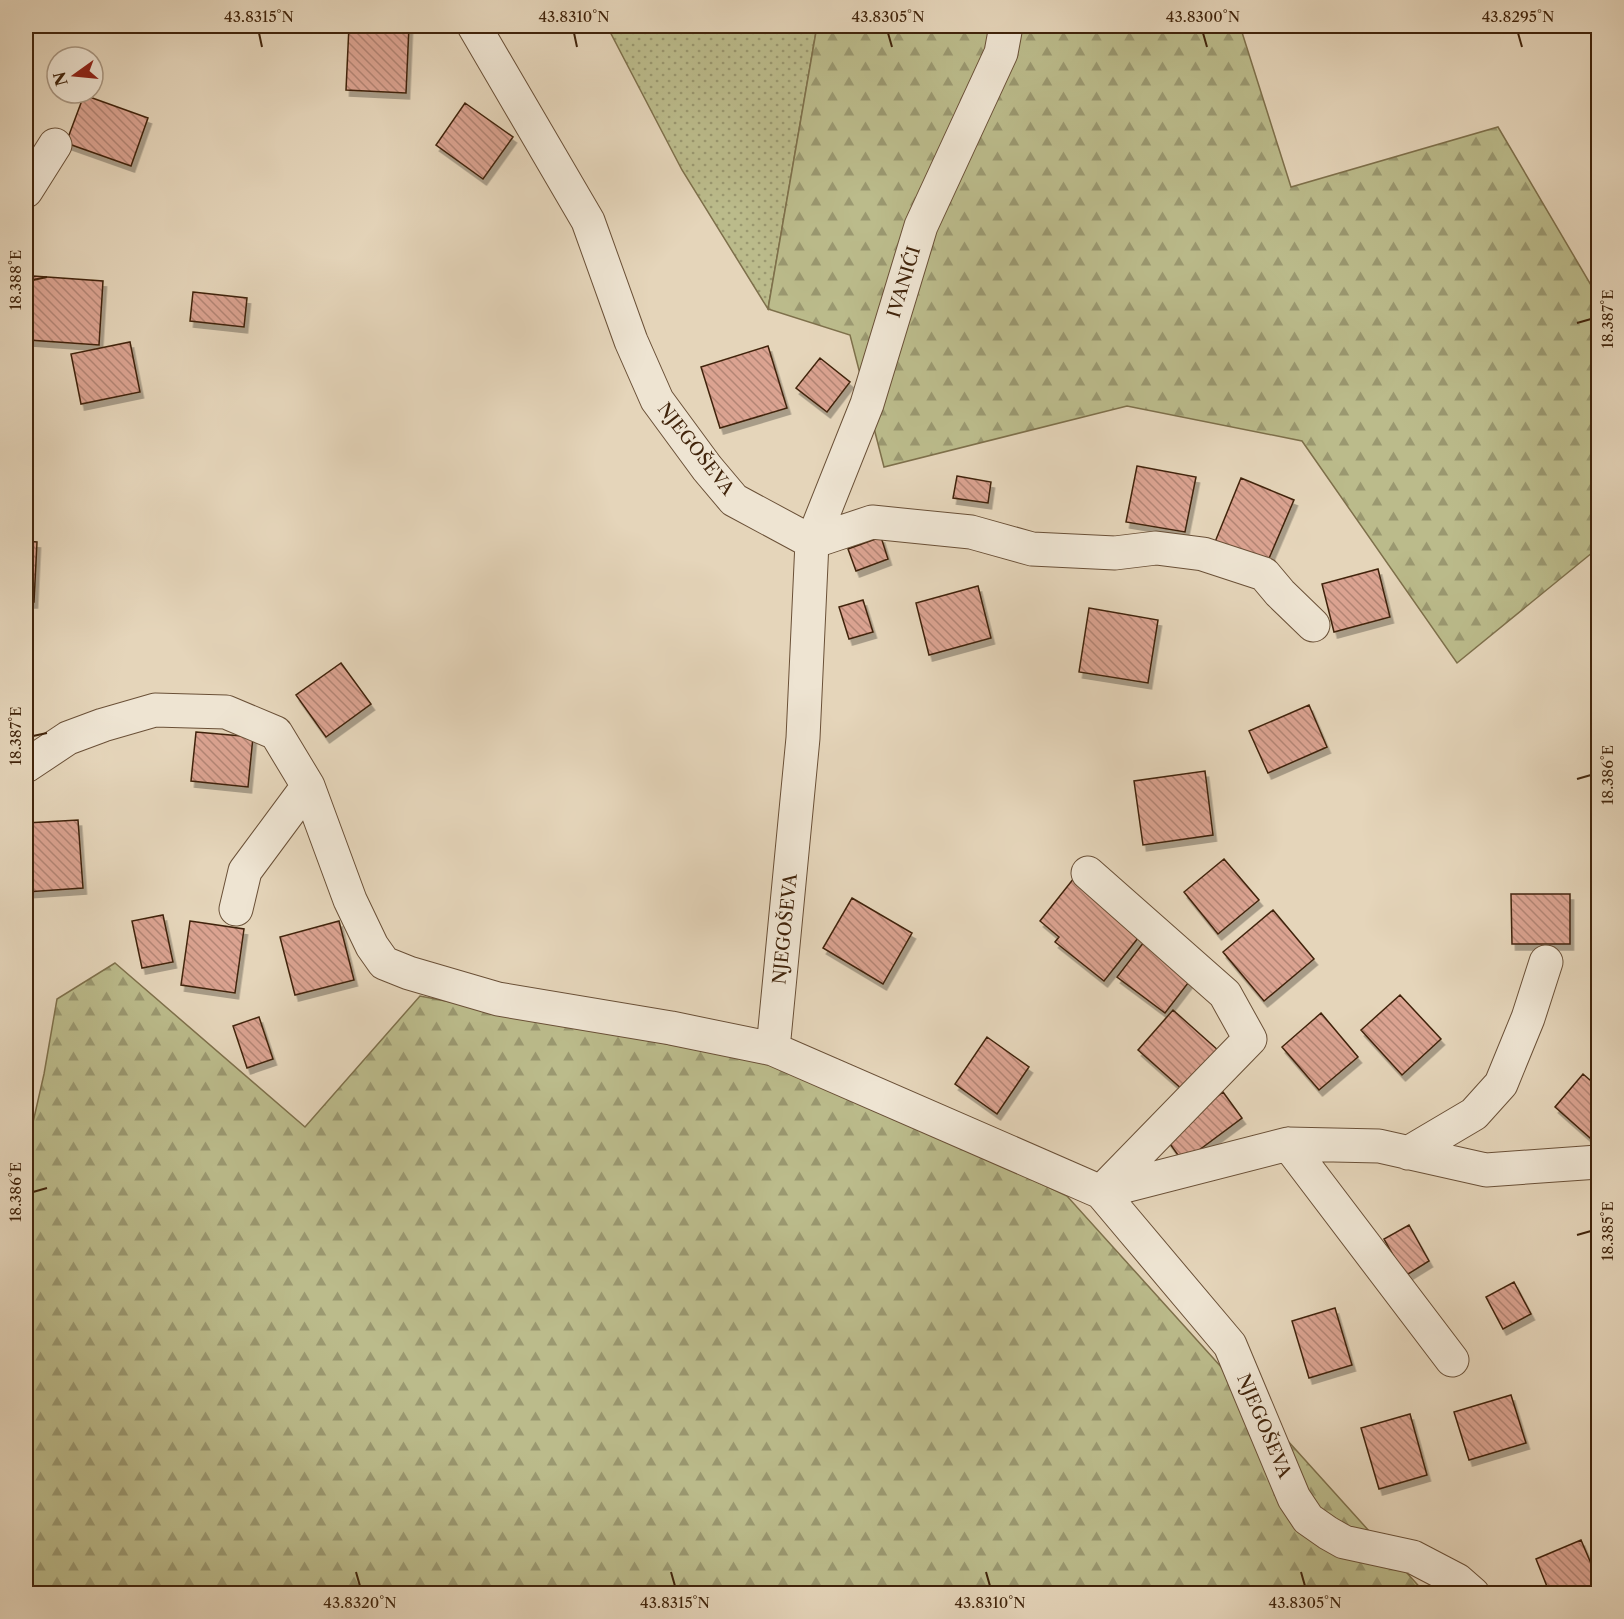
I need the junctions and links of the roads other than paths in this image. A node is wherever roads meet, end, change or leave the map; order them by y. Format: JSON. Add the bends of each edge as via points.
{"nodes":[{"id":1,"x":474,"y":26,"type":"edge"},
{"id":2,"x":1006,"y":26,"type":"edge"},
{"id":3,"x":56,"y":144,"type":"dead end"},
{"id":4,"x":26,"y":191,"type":"edge"},
{"id":5,"x":812,"y":542,"type":"junction"},
{"id":6,"x":1313,"y":625,"type":"dead end"},
{"id":7,"x":26,"y":766,"type":"edge"},
{"id":8,"x":309,"y":786,"type":"junction"},
{"id":9,"x":1088,"y":873,"type":"dead end"},
{"id":10,"x":236,"y":909,"type":"dead end"},
{"id":11,"x":1546,"y":962,"type":"dead end"},
{"id":12,"x":773,"y":1049,"type":"junction"},
{"id":13,"x":1287,"y":1144,"type":"junction"},
{"id":14,"x":1408,"y":1153,"type":"junction"},
{"id":15,"x":1599,"y":1162,"type":"edge"},
{"id":16,"x":1101,"y":1192,"type":"junction"},
{"id":17,"x":1452,"y":1360,"type":"dead end"},
{"id":18,"x":1473,"y":1593,"type":"edge"}],
"edges":[{"from":1,"to":5,"type":"street","name":"NJEGOŠEVA","via":[[588,221],[631,341],[657,400],[734,500]]},
{"from":2,"to":5,"type":"street","name":"IVANIĆI","via":[[1001,53],[921,226],[867,404]]},
{"from":3,"to":4,"type":"street"},
{"from":5,"to":6,"type":"street","via":[[872,522],[971,532],[1032,549],[1115,553],[1156,549],[1203,554],[1264,574]]},
{"from":5,"to":12,"type":"street","name":"NJEGOŠEVA","via":[[803,738]]},
{"from":7,"to":8,"type":"street","name":"NJEGOŠEVA","via":[[68,738],[155,710],[226,712],[276,733]]},
{"from":8,"to":10,"type":"street","via":[[245,871]]},
{"from":8,"to":12,"type":"street","name":"NJEGOŠEVA","via":[[350,900],[384,963],[498,999]]},
{"from":9,"to":16,"type":"street","via":[[1225,994],[1250,1040]]},
{"from":11,"to":14,"type":"street","via":[[1501,1084],[1474,1114]]},
{"from":12,"to":16,"type":"street","name":"NJEGOŠEVA"},
{"from":13,"to":14,"type":"street","via":[[1379,1146]]},
{"from":13,"to":16,"type":"street"},
{"from":13,"to":17,"type":"street"},
{"from":14,"to":15,"type":"street","via":[[1486,1170]]},
{"from":16,"to":18,"type":"street","name":"NJEGOŠEVA","via":[[1230,1345],[1294,1498],[1308,1519],[1344,1542],[1413,1557]]}]}
